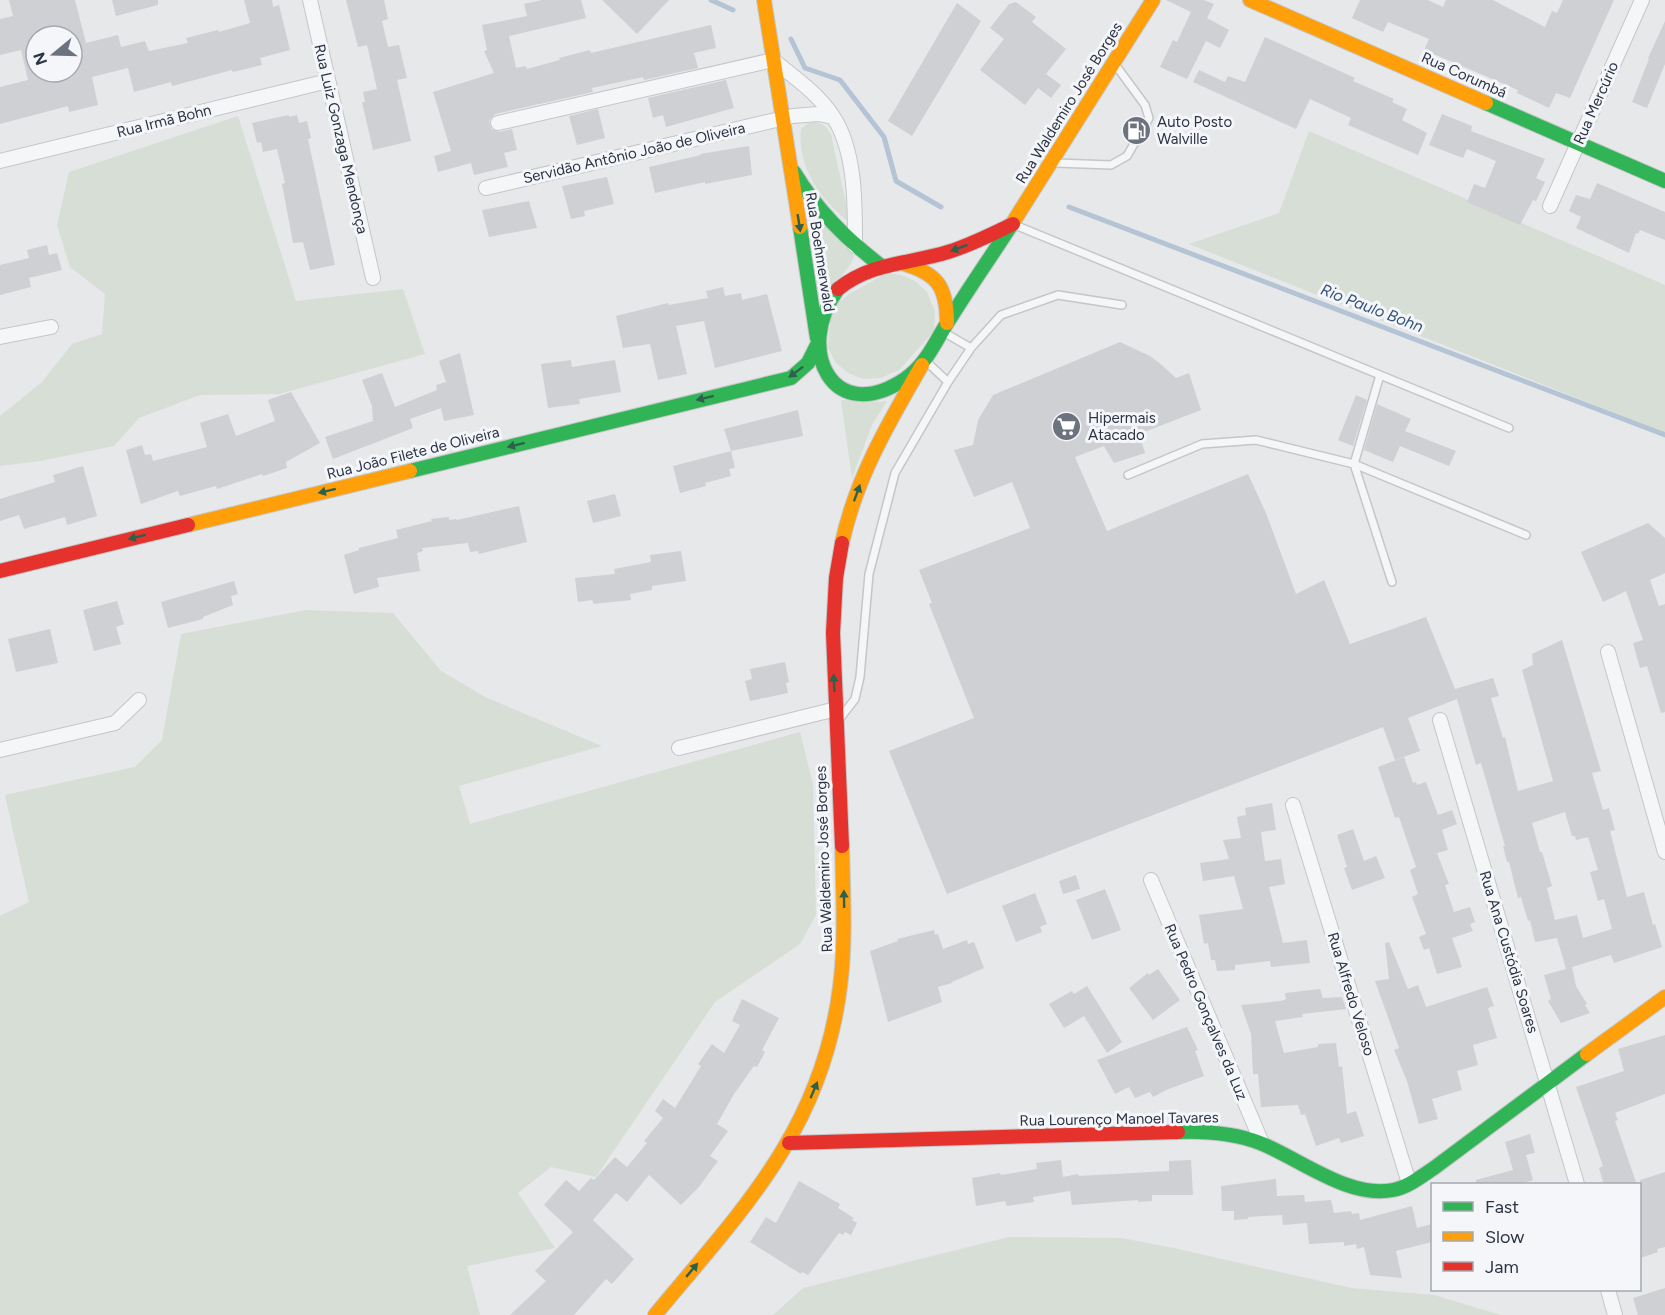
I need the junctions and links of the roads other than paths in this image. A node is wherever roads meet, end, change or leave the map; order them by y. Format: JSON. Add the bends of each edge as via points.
{"nodes":[{"id":1,"x":310,"y":0,"type":"edge"},
{"id":2,"x":764,"y":0,"type":"edge"},
{"id":3,"x":1153,"y":0,"type":"edge"},
{"id":4,"x":1250,"y":0,"type":"edge"},
{"id":5,"x":1642,"y":0,"type":"edge"},
{"id":6,"x":773,"y":60,"type":"junction"},
{"id":7,"x":1113,"y":63,"type":"junction"},
{"id":8,"x":328,"y":81,"type":"junction"},
{"id":9,"x":833,"y":117,"type":"junction"},
{"id":10,"x":782,"y":119,"type":"junction"},
{"id":11,"x":498,"y":123,"type":"dead end"},
{"id":12,"x":1578,"y":143,"type":"junction"},
{"id":13,"x":0,"y":160,"type":"edge"},
{"id":14,"x":1051,"y":163,"type":"junction"},
{"id":15,"x":790,"y":165,"type":"junction"},
{"id":16,"x":1665,"y":182,"type":"edge"},
{"id":17,"x":486,"y":188,"type":"dead end"},
{"id":18,"x":1550,"y":206,"type":"dead end"},
{"id":19,"x":1012,"y":224,"type":"junction"},
{"id":20,"x":855,"y":246,"type":"junction"},
{"id":21,"x":897,"y":262,"type":"junction"},
{"id":22,"x":880,"y":265,"type":"junction"},
{"id":23,"x":373,"y":278,"type":"dead end"},
{"id":24,"x":1122,"y":305,"type":"dead end"},
{"id":25,"x":51,"y":327,"type":"dead end"},
{"id":26,"x":944,"y":327,"type":"junction"},
{"id":27,"x":0,"y":337,"type":"edge"},
{"id":28,"x":818,"y":343,"type":"junction"},
{"id":29,"x":971,"y":348,"type":"junction"},
{"id":30,"x":923,"y":362,"type":"junction"},
{"id":31,"x":1380,"y":375,"type":"junction"},
{"id":32,"x":948,"y":382,"type":"junction"},
{"id":33,"x":1509,"y":428,"type":"dead end"},
{"id":34,"x":1354,"y":464,"type":"junction"},
{"id":35,"x":1128,"y":476,"type":"dead end"},
{"id":36,"x":1526,"y":535,"type":"dead end"},
{"id":37,"x":0,"y":571,"type":"edge"},
{"id":38,"x":1392,"y":582,"type":"dead end"},
{"id":39,"x":1608,"y":652,"type":"dead end"},
{"id":40,"x":140,"y":700,"type":"dead end"},
{"id":41,"x":836,"y":716,"type":"junction"},
{"id":42,"x":1440,"y":720,"type":"dead end"},
{"id":43,"x":679,"y":748,"type":"dead end"},
{"id":44,"x":0,"y":750,"type":"edge"},
{"id":45,"x":1293,"y":805,"type":"dead end"},
{"id":46,"x":1665,"y":852,"type":"edge"},
{"id":47,"x":1151,"y":880,"type":"dead end"},
{"id":48,"x":1665,"y":997,"type":"edge"},
{"id":49,"x":1547,"y":1083,"type":"junction"},
{"id":50,"x":789,"y":1143,"type":"junction"},
{"id":51,"x":1262,"y":1143,"type":"junction"},
{"id":52,"x":1409,"y":1183,"type":"junction"},
{"id":53,"x":1576,"y":1183,"type":"edge"},
{"id":54,"x":1608,"y":1291,"type":"edge"},
{"id":55,"x":655,"y":1315,"type":"edge"},
{"id":56,"x":1615,"y":1315,"type":"edge"}],
"edges":[{"from":1,"to":8,"type":"street","name":"Rua Luiz Gonzaga Mendonça"},
{"from":2,"to":6,"type":"main road","name":"Rua Boehmerwald"},
{"from":3,"to":7,"type":"main road","name":"Rua Waldemiro José Borges"},
{"from":4,"to":12,"type":"main road","name":"Rua Corumbá"},
{"from":5,"to":12,"type":"street","name":"Rua Mercúrio"},
{"from":6,"to":9,"type":"street"},
{"from":6,"to":10,"type":"main road","name":"Rua Boehmerwald"},
{"from":6,"to":11,"type":"street"},
{"from":7,"to":14,"type":"main road","name":"Rua Waldemiro José Borges"},
{"from":7,"to":14,"type":"lane","via":[[1145,105],[1149,118],[1127,156],[1111,165]]},
{"from":8,"to":13,"type":"street","name":"Rua Irmã Bohn"},
{"from":8,"to":23,"type":"street","name":"Rua Luiz Gonzaga Mendonça"},
{"from":9,"to":10,"type":"street","name":"Servidão Antônio João de Oliveira","via":[[805,114]]},
{"from":9,"to":20,"type":"street","via":[[846,149],[853,183]]},
{"from":10,"to":15,"type":"main road","name":"Rua Boehmerwald"},
{"from":10,"to":17,"type":"street","name":"Servidão Antônio João de Oliveira"},
{"from":12,"to":16,"type":"main road","name":"Rua Corumbá"},
{"from":12,"to":18,"type":"street","name":"Rua Mercúrio"},
{"from":14,"to":19,"type":"main road","name":"Rua Waldemiro José Borges"},
{"from":15,"to":20,"type":"main road","name":"Rua Boehmerwald","via":[[822,214]]},
{"from":15,"to":28,"type":"main road","name":"Rua Boehmerwald","one_way":true},
{"from":19,"to":21,"type":"main road","one_way":true,"via":[[948,252]]},
{"from":19,"to":26,"type":"main road","name":"Rua Waldemiro José Borges"},
{"from":19,"to":31,"type":"lane"},
{"from":20,"to":22,"type":"main road","name":"Rua Boehmerwald"},
{"from":21,"to":22,"type":"main road"},
{"from":21,"to":26,"type":"main road","via":[[919,267],[936,278],[948,306]]},
{"from":22,"to":28,"type":"main road","via":[[841,285],[822,315]]},
{"from":24,"to":29,"type":"lane","via":[[1058,296],[1001,315]]},
{"from":25,"to":27,"type":"street"},
{"from":26,"to":29,"type":"lane"},
{"from":26,"to":30,"type":"main road"},
{"from":28,"to":30,"type":"main road","via":[[819,357],[829,377],[842,389],[855,393],[888,389]]},
{"from":28,"to":37,"type":"main road","name":"Rua João Filete de Oliveira","one_way":true,"via":[[808,363],[791,378]]},
{"from":29,"to":32,"type":"lane"},
{"from":30,"to":32,"type":"lane"},
{"from":41,"to":30,"type":"main road","name":"Rua Waldemiro José Borges","one_way":true,"via":[[834,610],[844,531],[876,448]]},
{"from":31,"to":33,"type":"lane"},
{"from":31,"to":34,"type":"lane"},
{"from":32,"to":41,"type":"lane","via":[[895,473],[869,574],[855,699]]},
{"from":34,"to":35,"type":"lane","via":[[1256,440],[1202,444]]},
{"from":34,"to":36,"type":"lane"},
{"from":34,"to":38,"type":"lane"},
{"from":39,"to":46,"type":"street"},
{"from":40,"to":44,"type":"street","via":[[115,723]]},
{"from":41,"to":43,"type":"street"},
{"from":50,"to":41,"type":"main road","name":"Rua Waldemiro José Borges","one_way":true,"via":[[824,1064],[839,1002],[844,891]]},
{"from":42,"to":49,"type":"street","name":"Rua Ana Custódia Soares"},
{"from":45,"to":52,"type":"street","name":"Rua Alfredo Veloso"},
{"from":47,"to":51,"type":"street","name":"Rua Pedro Gonçalves da Luz"},
{"from":48,"to":49,"type":"main road","name":"Rua Lourenço Manoel Tavares"},
{"from":49,"to":52,"type":"main road","name":"Rua Lourenço Manoel Tavares"},
{"from":49,"to":53,"type":"street","name":"Rua Ana Custódia Soares"},
{"from":50,"to":51,"type":"main road","name":"Rua Lourenço Manoel Tavares","via":[[1206,1131]]},
{"from":55,"to":50,"type":"main road","name":"Rua Waldemiro José Borges","one_way":true,"via":[[744,1206]]},
{"from":51,"to":52,"type":"main road","name":"Rua Lourenço Manoel Tavares","via":[[1359,1188],[1393,1190]]},
{"from":54,"to":56,"type":"street"}]}
